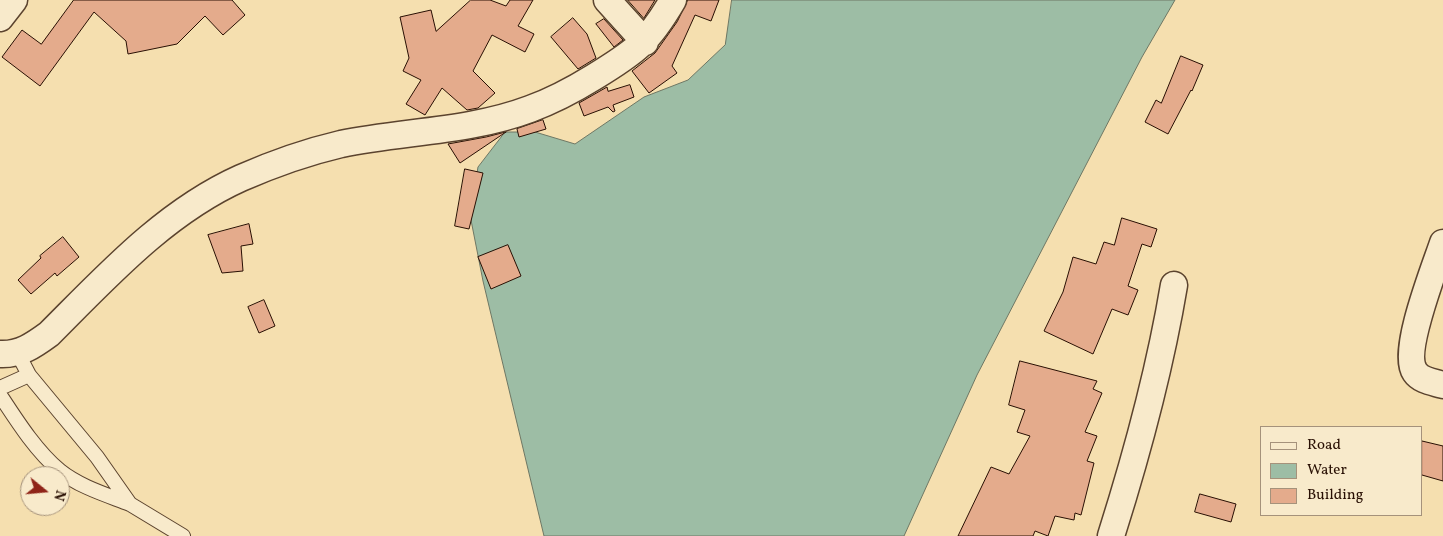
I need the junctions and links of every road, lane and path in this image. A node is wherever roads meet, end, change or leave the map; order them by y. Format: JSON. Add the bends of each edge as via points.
{"nodes":[{"id":1,"x":14,"y":0,"type":"edge"},
{"id":2,"x":607,"y":0,"type":"edge"},
{"id":3,"x":673,"y":0,"type":"edge"},
{"id":4,"x":0,"y":18,"type":"edge"},
{"id":5,"x":645,"y":42,"type":"junction"},
{"id":6,"x":1443,"y":243,"type":"edge"},
{"id":7,"x":1174,"y":285,"type":"dead end"},
{"id":8,"x":15,"y":360,"type":"edge"},
{"id":9,"x":1443,"y":385,"type":"edge"},
{"id":10,"x":0,"y":388,"type":"edge"},
{"id":11,"x":0,"y":395,"type":"edge"},
{"id":12,"x":130,"y":504,"type":"junction"},
{"id":13,"x":183,"y":536,"type":"edge"},
{"id":14,"x":1111,"y":536,"type":"edge"}],
"edges":[{"from":1,"to":4,"type":"street"},
{"from":2,"to":5,"type":"street"},
{"from":3,"to":5,"type":"street"},
{"from":5,"to":8,"type":"street","via":[[631,55],[577,87],[529,110],[469,125],[340,145],[269,166],[212,192],[178,215],[120,265],[49,334]]},
{"from":6,"to":9,"type":"street","via":[[1418,320],[1412,343],[1412,360],[1415,372],[1426,380]]},
{"from":7,"to":14,"type":"street","via":[[1147,407]]},
{"from":8,"to":10,"type":"lane"},
{"from":8,"to":12,"type":"lane","via":[[96,457]]},
{"from":11,"to":12,"type":"lane","via":[[16,420],[61,471],[78,482]]},
{"from":12,"to":13,"type":"lane"}]}
